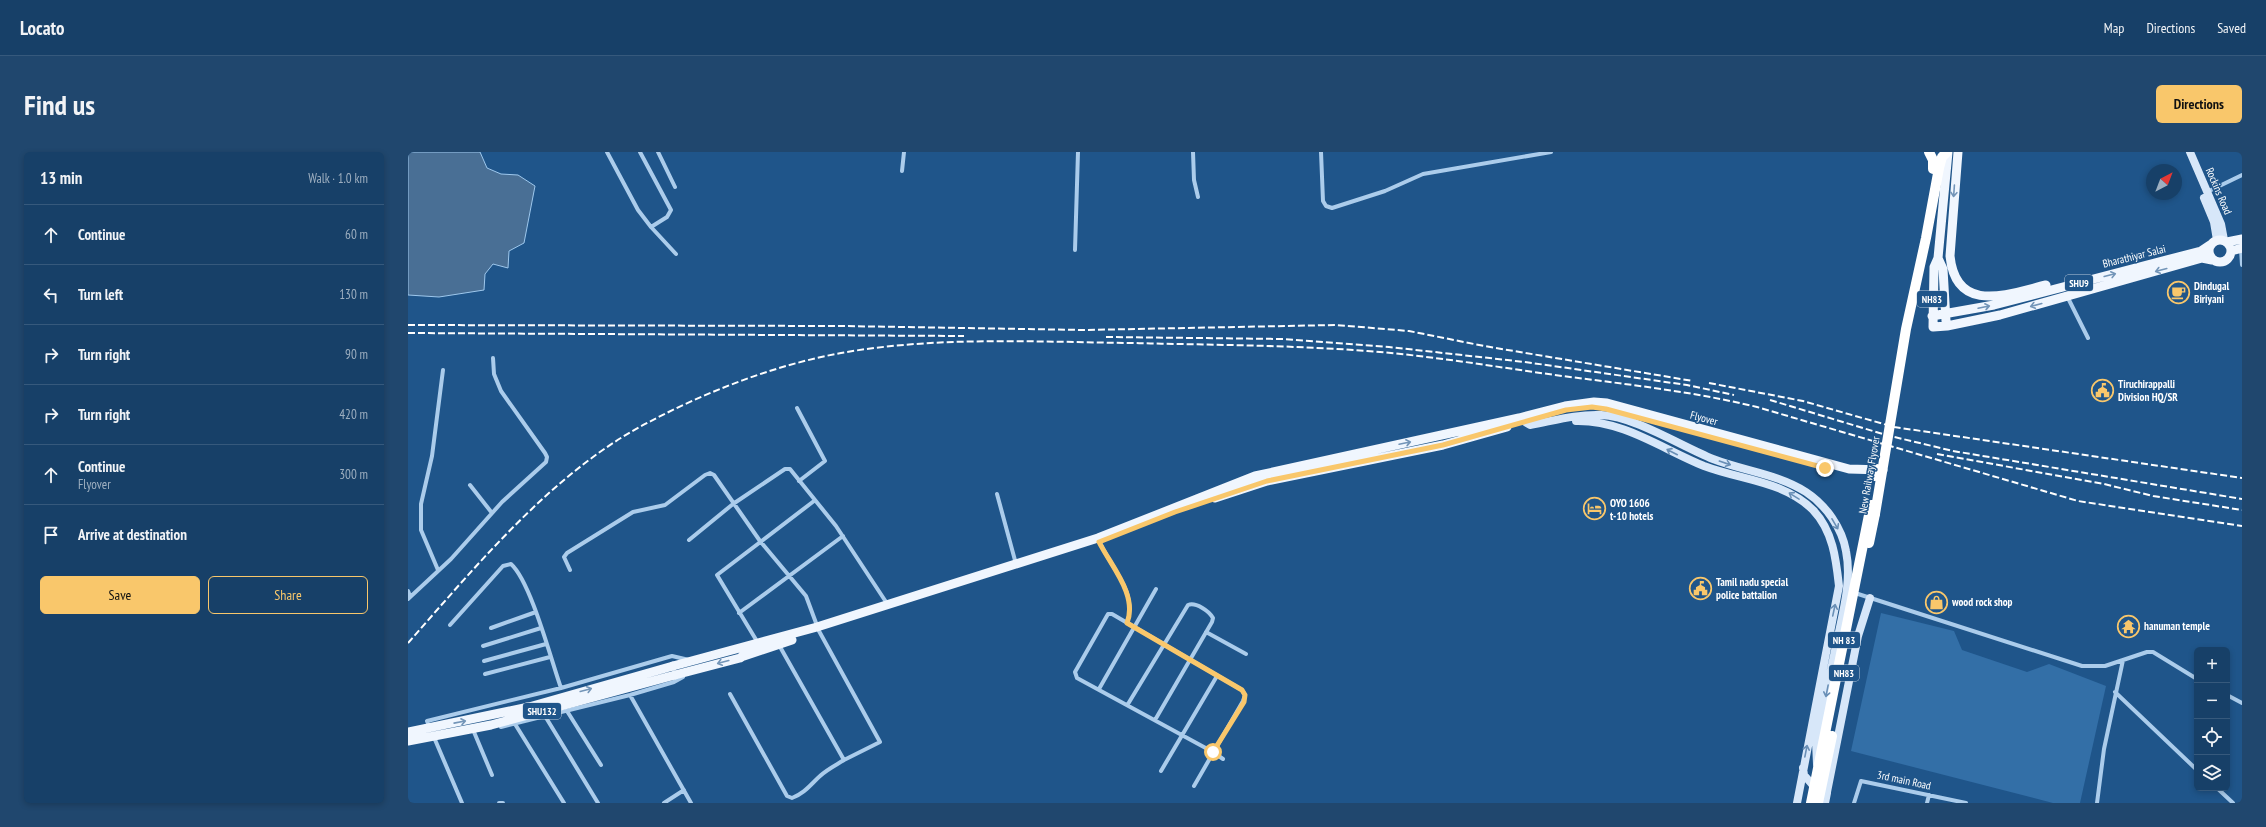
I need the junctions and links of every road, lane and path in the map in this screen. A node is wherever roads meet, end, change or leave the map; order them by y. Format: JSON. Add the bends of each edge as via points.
{"nodes":[{"id":1,"x":607,"y":152,"type":"edge"},
{"id":2,"x":640,"y":152,"type":"edge"},
{"id":3,"x":658,"y":152,"type":"edge"},
{"id":4,"x":904,"y":152,"type":"edge"},
{"id":5,"x":1078,"y":152,"type":"edge"},
{"id":6,"x":1193,"y":152,"type":"edge"},
{"id":7,"x":1321,"y":152,"type":"edge"},
{"id":8,"x":1551,"y":152,"type":"edge"},
{"id":9,"x":1929,"y":152,"type":"edge"},
{"id":10,"x":1943,"y":152,"type":"edge"},
{"id":11,"x":1947,"y":152,"type":"edge"},
{"id":12,"x":1958,"y":152,"type":"edge"},
{"id":13,"x":2185,"y":152,"type":"edge"},
{"id":14,"x":2190,"y":152,"type":"edge"},
{"id":15,"x":1946,"y":166,"type":"junction"},
{"id":16,"x":902,"y":171,"type":"dead end"},
{"id":17,"x":2242,"y":174,"type":"edge"},
{"id":18,"x":675,"y":187,"type":"dead end"},
{"id":19,"x":2208,"y":192,"type":"junction"},
{"id":20,"x":1198,"y":197,"type":"dead end"},
{"id":21,"x":651,"y":227,"type":"junction"},
{"id":22,"x":2222,"y":243,"type":"junction"},
{"id":23,"x":2242,"y":245,"type":"edge"},
{"id":24,"x":1075,"y":250,"type":"dead end"},
{"id":25,"x":676,"y":254,"type":"dead end"},
{"id":26,"x":1938,"y":258,"type":"junction"},
{"id":27,"x":2212,"y":260,"type":"junction"},
{"id":28,"x":2242,"y":265,"type":"edge"},
{"id":29,"x":2059,"y":288,"type":"junction"},
{"id":30,"x":2067,"y":296,"type":"junction"},
{"id":31,"x":1946,"y":315,"type":"junction"},
{"id":32,"x":1932,"y":316,"type":"junction"},
{"id":33,"x":1947,"y":326,"type":"junction"},
{"id":34,"x":2088,"y":338,"type":"dead end"},
{"id":35,"x":493,"y":358,"type":"dead end"},
{"id":36,"x":443,"y":370,"type":"dead end"},
{"id":37,"x":798,"y":408,"type":"dead end"},
{"id":38,"x":1534,"y":419,"type":"junction"},
{"id":39,"x":1879,"y":473,"type":"junction"},
{"id":40,"x":799,"y":481,"type":"junction"},
{"id":41,"x":470,"y":484,"type":"dead end"},
{"id":42,"x":997,"y":494,"type":"dead end"},
{"id":43,"x":814,"y":501,"type":"junction"},
{"id":44,"x":733,"y":504,"type":"junction"},
{"id":45,"x":492,"y":513,"type":"junction"},
{"id":46,"x":843,"y":536,"type":"junction"},
{"id":47,"x":689,"y":540,"type":"dead end"},
{"id":48,"x":1098,"y":540,"type":"junction"},
{"id":49,"x":760,"y":541,"type":"junction"},
{"id":50,"x":1016,"y":564,"type":"junction"},
{"id":51,"x":438,"y":570,"type":"junction"},
{"id":52,"x":570,"y":570,"type":"dead end"},
{"id":53,"x":789,"y":575,"type":"junction"},
{"id":54,"x":1843,"y":588,"type":"junction"},
{"id":55,"x":1156,"y":589,"type":"dead end"},
{"id":56,"x":408,"y":591,"type":"edge"},
{"id":57,"x":409,"y":598,"type":"edge"},
{"id":58,"x":1870,"y":598,"type":"junction"},
{"id":59,"x":888,"y":605,"type":"junction"},
{"id":60,"x":536,"y":612,"type":"junction"},
{"id":61,"x":739,"y":613,"type":"junction"},
{"id":62,"x":1127,"y":623,"type":"junction"},
{"id":63,"x":450,"y":625,"type":"dead end"},
{"id":64,"x":492,"y":628,"type":"dead end"},
{"id":65,"x":541,"y":628,"type":"junction"},
{"id":66,"x":1135,"y":628,"type":"junction"},
{"id":67,"x":818,"y":629,"type":"junction"},
{"id":68,"x":1206,"y":632,"type":"junction"},
{"id":69,"x":546,"y":644,"type":"junction"},
{"id":70,"x":758,"y":644,"type":"junction"},
{"id":71,"x":1164,"y":644,"type":"junction"},
{"id":72,"x":780,"y":645,"type":"junction"},
{"id":73,"x":483,"y":646,"type":"dead end"},
{"id":74,"x":744,"y":652,"type":"junction"},
{"id":75,"x":1246,"y":654,"type":"dead end"},
{"id":76,"x":550,"y":657,"type":"junction"},
{"id":77,"x":1189,"y":658,"type":"junction"},
{"id":78,"x":2123,"y":660,"type":"junction"},
{"id":79,"x":484,"y":661,"type":"dead end"},
{"id":80,"x":689,"y":661,"type":"junction"},
{"id":81,"x":674,"y":670,"type":"junction"},
{"id":82,"x":689,"y":671,"type":"junction"},
{"id":83,"x":485,"y":674,"type":"dead end"},
{"id":84,"x":1217,"y":676,"type":"junction"},
{"id":85,"x":2194,"y":676,"type":"edge"},
{"id":86,"x":562,"y":688,"type":"junction"},
{"id":87,"x":1099,"y":689,"type":"junction"},
{"id":88,"x":2115,"y":692,"type":"junction"},
{"id":89,"x":730,"y":694,"type":"dead end"},
{"id":90,"x":630,"y":695,"type":"junction"},
{"id":91,"x":2230,"y":697,"type":"edge"},
{"id":92,"x":2242,"y":703,"type":"edge"},
{"id":93,"x":1128,"y":704,"type":"junction"},
{"id":94,"x":567,"y":711,"type":"junction"},
{"id":95,"x":545,"y":716,"type":"junction"},
{"id":96,"x":1155,"y":720,"type":"junction"},
{"id":97,"x":515,"y":724,"type":"junction"},
{"id":98,"x":408,"y":732,"type":"edge"},
{"id":99,"x":474,"y":732,"type":"junction"},
{"id":100,"x":1182,"y":735,"type":"junction"},
{"id":101,"x":434,"y":739,"type":"junction"},
{"id":102,"x":408,"y":741,"type":"edge"},
{"id":103,"x":408,"y":744,"type":"edge"},
{"id":104,"x":1213,"y":752,"type":"junction"},
{"id":105,"x":1223,"y":759,"type":"dead end"},
{"id":106,"x":844,"y":760,"type":"junction"},
{"id":107,"x":600,"y":765,"type":"dead end"},
{"id":108,"x":1802,"y":767,"type":"junction"},
{"id":109,"x":2194,"y":767,"type":"edge"},
{"id":110,"x":1161,"y":771,"type":"dead end"},
{"id":111,"x":492,"y":775,"type":"dead end"},
{"id":112,"x":1194,"y":786,"type":"dead end"},
{"id":113,"x":684,"y":790,"type":"junction"},
{"id":114,"x":2220,"y":791,"type":"edge"},
{"id":115,"x":1929,"y":794,"type":"junction"},
{"id":116,"x":1824,"y":799,"type":"edge"},
{"id":117,"x":462,"y":803,"type":"edge"},
{"id":118,"x":499,"y":803,"type":"edge"},
{"id":119,"x":503,"y":803,"type":"edge"},
{"id":120,"x":564,"y":803,"type":"edge"},
{"id":121,"x":598,"y":803,"type":"edge"},
{"id":122,"x":664,"y":803,"type":"edge"},
{"id":123,"x":691,"y":803,"type":"edge"},
{"id":124,"x":1797,"y":803,"type":"edge"},
{"id":125,"x":1811,"y":803,"type":"edge"},
{"id":126,"x":1854,"y":803,"type":"edge"},
{"id":127,"x":1927,"y":803,"type":"edge"},
{"id":128,"x":1966,"y":803,"type":"edge"},
{"id":129,"x":2097,"y":803,"type":"edge"},
{"id":130,"x":2233,"y":803,"type":"edge"}],
"edges":[{"from":1,"to":21,"type":"street","via":[[638,210]]},
{"from":2,"to":21,"type":"street","via":[[671,210],[667,217]]},
{"from":3,"to":18,"type":"street"},
{"from":4,"to":16,"type":"street"},
{"from":5,"to":24,"type":"street"},
{"from":6,"to":20,"type":"street","via":[[1194,180]]},
{"from":7,"to":8,"type":"street","via":[[1323,200],[1326,206],[1332,208],[1385,191],[1422,174]]},
{"from":9,"to":39,"type":"highway","name":"New Railway Flyover","via":[[1933,160],[1933,169],[1900,334]]},
{"from":10,"to":15,"type":"main road"},
{"from":11,"to":15,"type":"main road"},
{"from":11,"to":39,"type":"highway","name":"New Railway Flyover","bridge":true,"via":[[1942,157],[1939,168]]},
{"from":12,"to":29,"type":"main road","one_way":true,"via":[[1950,256],[1952,273],[1956,280],[1968,292],[1989,297],[2047,285]]},
{"from":13,"to":22,"type":"street","name":"Rockins Road"},
{"from":14,"to":19,"type":"street","name":"Rockins Road"},
{"from":15,"to":26,"type":"main road"},
{"from":17,"to":19,"type":"street"},
{"from":19,"to":22,"type":"street","name":"Rockins Road","via":[[2221,224]]},
{"from":21,"to":25,"type":"street"},
{"from":22,"to":23,"type":"main road","name":"Bharathiyar Salai","number":"SHU9"},
{"from":22,"to":27,"type":"main road","via":[[2208,251]]},
{"from":22,"to":27,"type":"main road","number":"SHU9","via":[[2229,257],[2223,262]]},
{"from":29,"to":22,"type":"main road","name":"Bharathiyar Salai","number":"SHU9","one_way":true,"via":[[2200,252]]},
{"from":23,"to":28,"type":"street"},
{"from":26,"to":31,"type":"main road","via":[[1943,269]]},
{"from":26,"to":32,"type":"main road","number":"NH83","via":[[1934,267]]},
{"from":27,"to":30,"type":"main road","name":"Bharathiyar Salai","number":"SHU9","one_way":true,"via":[[2202,258]]},
{"from":31,"to":29,"type":"main road","name":"Bharathiyar Salai","number":"SHU9","one_way":true},
{"from":30,"to":33,"type":"main road","name":"Bharathiyar Salai","number":"SHU9","one_way":true,"via":[[2000,315]]},
{"from":30,"to":34,"type":"street"},
{"from":31,"to":32,"type":"main road","name":"Bharathiyar Salai"},
{"from":31,"to":33,"type":"main road"},
{"from":32,"to":33,"type":"main road","number":"NH83","via":[[1933,327]]},
{"from":35,"to":45,"type":"street","via":[[494,374],[501,391],[547,457],[546,462]]},
{"from":36,"to":51,"type":"street","via":[[432,456],[422,504],[421,530]]},
{"from":37,"to":40,"type":"street","via":[[825,461]]},
{"from":38,"to":39,"type":"main road","name":"Flyover","via":[[1580,408],[1606,409],[1825,468]]},
{"from":38,"to":48,"type":"main road","name":"Flyover","number":"SHU132","via":[[1255,476]]},
{"from":54,"to":38,"type":"street","one_way":true,"via":[[1830,538],[1814,511],[1789,492],[1706,467],[1612,425],[1583,421],[1540,426]]},
{"from":38,"to":54,"type":"street","one_way":true,"via":[[1603,415],[1615,417],[1724,463],[1793,484],[1808,493],[1834,520],[1846,552]]},
{"from":39,"to":116,"type":"highway","name":"New Railway Flyover","number":"NH83","bridge":true,"via":[[1875,514]]},
{"from":39,"to":125,"type":"highway","name":"New Railway Flyover","number":"NH 83","bridge":true},
{"from":40,"to":43,"type":"street"},
{"from":40,"to":44,"type":"street","via":[[787,468]]},
{"from":41,"to":45,"type":"street"},
{"from":42,"to":50,"type":"street"},
{"from":43,"to":46,"type":"street"},
{"from":43,"to":49,"type":"street"},
{"from":44,"to":47,"type":"street"},
{"from":44,"to":49,"type":"street"},
{"from":44,"to":52,"type":"street","via":[[714,475],[710,473],[664,504],[633,512],[567,553],[564,557]]},
{"from":45,"to":51,"type":"street"},
{"from":46,"to":53,"type":"street"},
{"from":46,"to":59,"type":"street"},
{"from":48,"to":50,"type":"main road","number":"SHU132"},
{"from":48,"to":62,"type":"street","via":[[1128,597],[1130,614]]},
{"from":48,"to":67,"type":"main road","via":[[983,580]]},
{"from":49,"to":53,"type":"street"},
{"from":49,"to":61,"type":"street","via":[[717,575]]},
{"from":50,"to":59,"type":"main road","number":"SHU132"},
{"from":51,"to":57,"type":"street"},
{"from":53,"to":61,"type":"street"},
{"from":53,"to":67,"type":"street","via":[[806,596]]},
{"from":54,"to":58,"type":"street"},
{"from":108,"to":54,"type":"street","one_way":true},
{"from":54,"to":116,"type":"street","one_way":true,"via":[[1816,741],[1815,759]]},
{"from":55,"to":66,"type":"street"},
{"from":56,"to":57,"type":"street"},
{"from":58,"to":78,"type":"street","via":[[2082,666],[2105,666]]},
{"from":58,"to":116,"type":"street","via":[[1858,636]]},
{"from":59,"to":67,"type":"main road","number":"SHU132"},
{"from":60,"to":63,"type":"street","via":[[519,572],[512,564],[507,564]]},
{"from":60,"to":64,"type":"street"},
{"from":60,"to":65,"type":"street"},
{"from":61,"to":70,"type":"street"},
{"from":62,"to":66,"type":"street"},
{"from":62,"to":87,"type":"street","via":[[1108,614],[1075,672],[1077,678]]},
{"from":65,"to":69,"type":"street"},
{"from":65,"to":73,"type":"street"},
{"from":66,"to":71,"type":"street"},
{"from":66,"to":87,"type":"street"},
{"from":67,"to":70,"type":"main road","number":"SHU132"},
{"from":67,"to":72,"type":"main road"},
{"from":67,"to":106,"type":"street","via":[[880,742]]},
{"from":68,"to":71,"type":"street","via":[[1213,618],[1211,614],[1192,604],[1188,605]]},
{"from":68,"to":75,"type":"street"},
{"from":68,"to":77,"type":"street"},
{"from":69,"to":76,"type":"street"},
{"from":69,"to":79,"type":"street"},
{"from":70,"to":74,"type":"main road","number":"SHU132"},
{"from":71,"to":77,"type":"street"},
{"from":71,"to":93,"type":"street"},
{"from":72,"to":74,"type":"main road"},
{"from":72,"to":106,"type":"street"},
{"from":74,"to":80,"type":"main road","number":"SHU132"},
{"from":74,"to":82,"type":"main road","number":"SHU132","one_way":true},
{"from":76,"to":83,"type":"street"},
{"from":76,"to":86,"type":"street"},
{"from":77,"to":84,"type":"street"},
{"from":77,"to":96,"type":"street"},
{"from":78,"to":85,"type":"street","via":[[2154,652]]},
{"from":78,"to":88,"type":"street"},
{"from":80,"to":81,"type":"main road","number":"SHU132"},
{"from":80,"to":86,"type":"street","via":[[672,656]]},
{"from":81,"to":82,"type":"main road","number":"SHU132"},
{"from":98,"to":81,"type":"main road","number":"SHU132","one_way":true,"bridge":true,"via":[[529,707]]},
{"from":81,"to":102,"type":"main road","number":"SHU132","bridge":true,"via":[[491,725]]},
{"from":82,"to":90,"type":"street","via":[[674,682]]},
{"from":84,"to":100,"type":"street"},
{"from":84,"to":104,"type":"street","via":[[1242,690],[1245,695],[1244,702]]},
{"from":86,"to":101,"type":"street","via":[[427,721]]},
{"from":87,"to":93,"type":"street"},
{"from":88,"to":109,"type":"street"},
{"from":88,"to":129,"type":"street"},
{"from":89,"to":106,"type":"street","via":[[787,796],[792,798],[799,795],[812,786],[820,776]]},
{"from":90,"to":94,"type":"street"},
{"from":90,"to":113,"type":"street"},
{"from":91,"to":92,"type":"street"},
{"from":93,"to":96,"type":"street"},
{"from":94,"to":95,"type":"street"},
{"from":94,"to":107,"type":"street"},
{"from":95,"to":97,"type":"street"},
{"from":95,"to":121,"type":"street"},
{"from":96,"to":100,"type":"street"},
{"from":97,"to":99,"type":"street"},
{"from":97,"to":120,"type":"street"},
{"from":99,"to":101,"type":"street"},
{"from":99,"to":111,"type":"street"},
{"from":100,"to":104,"type":"street"},
{"from":100,"to":110,"type":"street"},
{"from":101,"to":103,"type":"street"},
{"from":101,"to":117,"type":"street"},
{"from":104,"to":105,"type":"street"},
{"from":104,"to":112,"type":"street"},
{"from":108,"to":116,"type":"street","via":[[1804,775]]},
{"from":108,"to":124,"type":"street"},
{"from":113,"to":122,"type":"street"},
{"from":113,"to":123,"type":"street"},
{"from":114,"to":130,"type":"street"},
{"from":115,"to":126,"type":"street","name":"3rd main Road","via":[[1861,781]]},
{"from":115,"to":127,"type":"street"},
{"from":115,"to":128,"type":"street","name":"3rd main Road"},
{"from":118,"to":119,"type":"street"}]}
